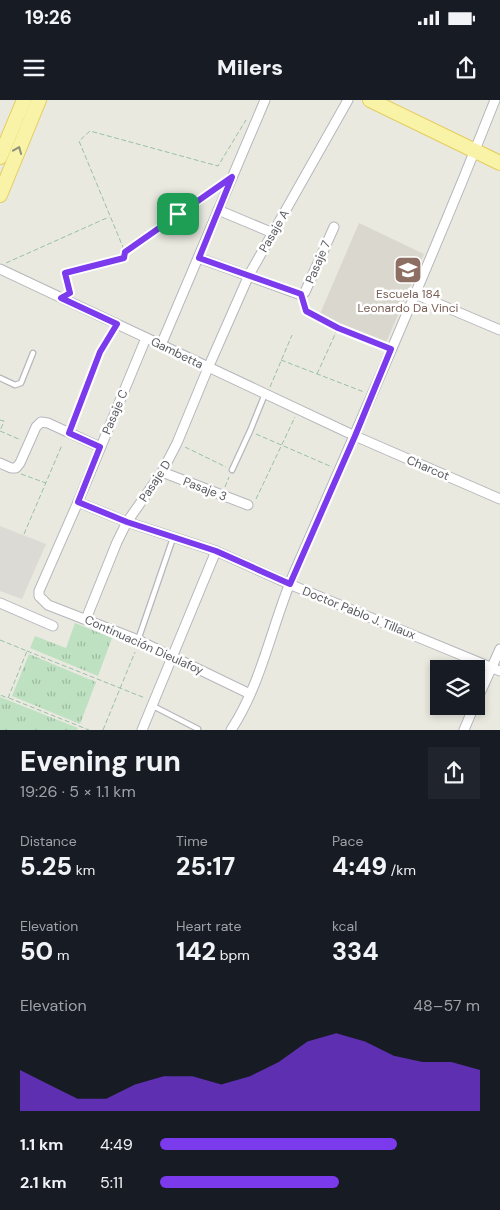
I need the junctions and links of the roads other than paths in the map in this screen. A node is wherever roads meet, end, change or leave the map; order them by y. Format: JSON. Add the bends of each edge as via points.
{"nodes":[{"id":1,"x":24,"y":100,"type":"edge"},
{"id":2,"x":39,"y":100,"type":"edge"},
{"id":3,"x":265,"y":100,"type":"edge"},
{"id":4,"x":348,"y":100,"type":"edge"},
{"id":5,"x":370,"y":100,"type":"edge"},
{"id":6,"x":495,"y":100,"type":"edge"},
{"id":7,"x":475,"y":151,"type":"junction"},
{"id":8,"x":0,"y":157,"type":"edge"},
{"id":9,"x":500,"y":163,"type":"edge"},
{"id":10,"x":0,"y":195,"type":"edge"},
{"id":11,"x":218,"y":210,"type":"junction"},
{"id":12,"x":334,"y":226,"type":"dead end"},
{"id":13,"x":273,"y":233,"type":"junction"},
{"id":14,"x":199,"y":258,"type":"junction"},
{"id":15,"x":3,"y":266,"type":"edge"},
{"id":16,"x":249,"y":275,"type":"junction"},
{"id":17,"x":415,"y":294,"type":"junction"},
{"id":18,"x":500,"y":330,"type":"edge"},
{"id":19,"x":146,"y":338,"type":"junction"},
{"id":20,"x":161,"y":345,"type":"junction"},
{"id":21,"x":33,"y":353,"type":"dead end"},
{"id":22,"x":208,"y":368,"type":"junction"},
{"id":23,"x":0,"y":378,"type":"edge"},
{"id":24,"x":266,"y":394,"type":"junction"},
{"id":25,"x":355,"y":436,"type":"junction"},
{"id":26,"x":100,"y":447,"type":"junction"},
{"id":27,"x":0,"y":463,"type":"edge"},
{"id":28,"x":232,"y":470,"type":"road end"},
{"id":29,"x":162,"y":472,"type":"junction"},
{"id":30,"x":500,"y":499,"type":"edge"},
{"id":31,"x":78,"y":502,"type":"junction"},
{"id":32,"x":248,"y":505,"type":"road end"},
{"id":33,"x":127,"y":522,"type":"junction"},
{"id":34,"x":173,"y":538,"type":"junction"},
{"id":35,"x":216,"y":551,"type":"junction"},
{"id":36,"x":290,"y":584,"type":"junction"},
{"id":37,"x":39,"y":596,"type":"joint"},
{"id":38,"x":0,"y":603,"type":"edge"},
{"id":39,"x":86,"y":619,"type":"junction"},
{"id":40,"x":53,"y":626,"type":"dead end"},
{"id":41,"x":138,"y":640,"type":"junction"},
{"id":42,"x":500,"y":649,"type":"edge"},
{"id":43,"x":173,"y":656,"type":"junction"},
{"id":44,"x":496,"y":669,"type":"edge"},
{"id":45,"x":485,"y":687,"type":"edge"},
{"id":46,"x":250,"y":694,"type":"junction"},
{"id":47,"x":149,"y":702,"type":"junction"},
{"id":48,"x":470,"y":715,"type":"edge"},
{"id":49,"x":198,"y":729,"type":"edge"},
{"id":50,"x":234,"y":729,"type":"edge"},
{"id":51,"x":142,"y":730,"type":"edge"},
{"id":52,"x":464,"y":730,"type":"edge"}],
"edges":[{"from":1,"to":8,"type":"main road"},
{"from":10,"to":2,"type":"main road","one_way":true},
{"from":3,"to":11,"type":"street"},
{"from":4,"to":13,"type":"street","name":"Pasaje A"},
{"from":5,"to":7,"type":"main road"},
{"from":6,"to":7,"type":"street"},
{"from":7,"to":9,"type":"main road"},
{"from":7,"to":17,"type":"street"},
{"from":11,"to":13,"type":"street"},
{"from":11,"to":14,"type":"street"},
{"from":12,"to":16,"type":"street","name":"Pasaje 7","via":[[305,292],[301,294]]},
{"from":13,"to":16,"type":"street","name":"Pasaje A"},
{"from":14,"to":16,"type":"street"},
{"from":14,"to":20,"type":"street"},
{"from":15,"to":19,"type":"street","name":"Gambetta"},
{"from":16,"to":22,"type":"street","name":"Pasaje A"},
{"from":17,"to":18,"type":"street"},
{"from":17,"to":25,"type":"street"},
{"from":19,"to":20,"type":"street","name":"Gambetta"},
{"from":19,"to":26,"type":"street","name":"Pasaje C"},
{"from":20,"to":22,"type":"street","name":"Gambetta"},
{"from":21,"to":23,"type":"lane","via":[[21,383],[14,385]]},
{"from":22,"to":24,"type":"street","name":"Gambetta"},
{"from":22,"to":29,"type":"street","name":"Pasaje D"},
{"from":24,"to":25,"type":"street","name":"Gambetta"},
{"from":24,"to":28,"type":"lane"},
{"from":25,"to":30,"type":"street","name":"Charcot"},
{"from":25,"to":36,"type":"street"},
{"from":26,"to":27,"type":"street","via":[[41,422],[16,468]]},
{"from":26,"to":31,"type":"street","name":"Pasaje C"},
{"from":29,"to":32,"type":"street","name":"Pasaje 3"},
{"from":29,"to":33,"type":"street","name":"Pasaje D"},
{"from":31,"to":33,"type":"street","name":"Doctor Pablo J. Tillaux"},
{"from":31,"to":37,"type":"street","name":"Pasaje C"},
{"from":33,"to":34,"type":"street","name":"Doctor Pablo J. Tillaux"},
{"from":33,"to":39,"type":"street","name":"Pasaje D"},
{"from":34,"to":35,"type":"street","name":"Doctor Pablo J. Tillaux"},
{"from":34,"to":41,"type":"lane"},
{"from":35,"to":36,"type":"street","name":"Doctor Pablo J. Tillaux"},
{"from":35,"to":43,"type":"street"},
{"from":36,"to":44,"type":"street","name":"Doctor Pablo J. Tillaux"},
{"from":36,"to":46,"type":"street"},
{"from":37,"to":39,"type":"street","name":"Continuación Dieulafoy","via":[[48,605]]},
{"from":38,"to":40,"type":"street"},
{"from":39,"to":41,"type":"street","name":"Continuación Dieulafoy"},
{"from":41,"to":43,"type":"street","name":"Continuación Dieulafoy"},
{"from":42,"to":44,"type":"street"},
{"from":43,"to":46,"type":"street","name":"Continuación Dieulafoy"},
{"from":43,"to":47,"type":"street"},
{"from":44,"to":45,"type":"street"},
{"from":46,"to":50,"type":"street"},
{"from":47,"to":49,"type":"lane"},
{"from":47,"to":51,"type":"street"},
{"from":48,"to":52,"type":"street"}]}
